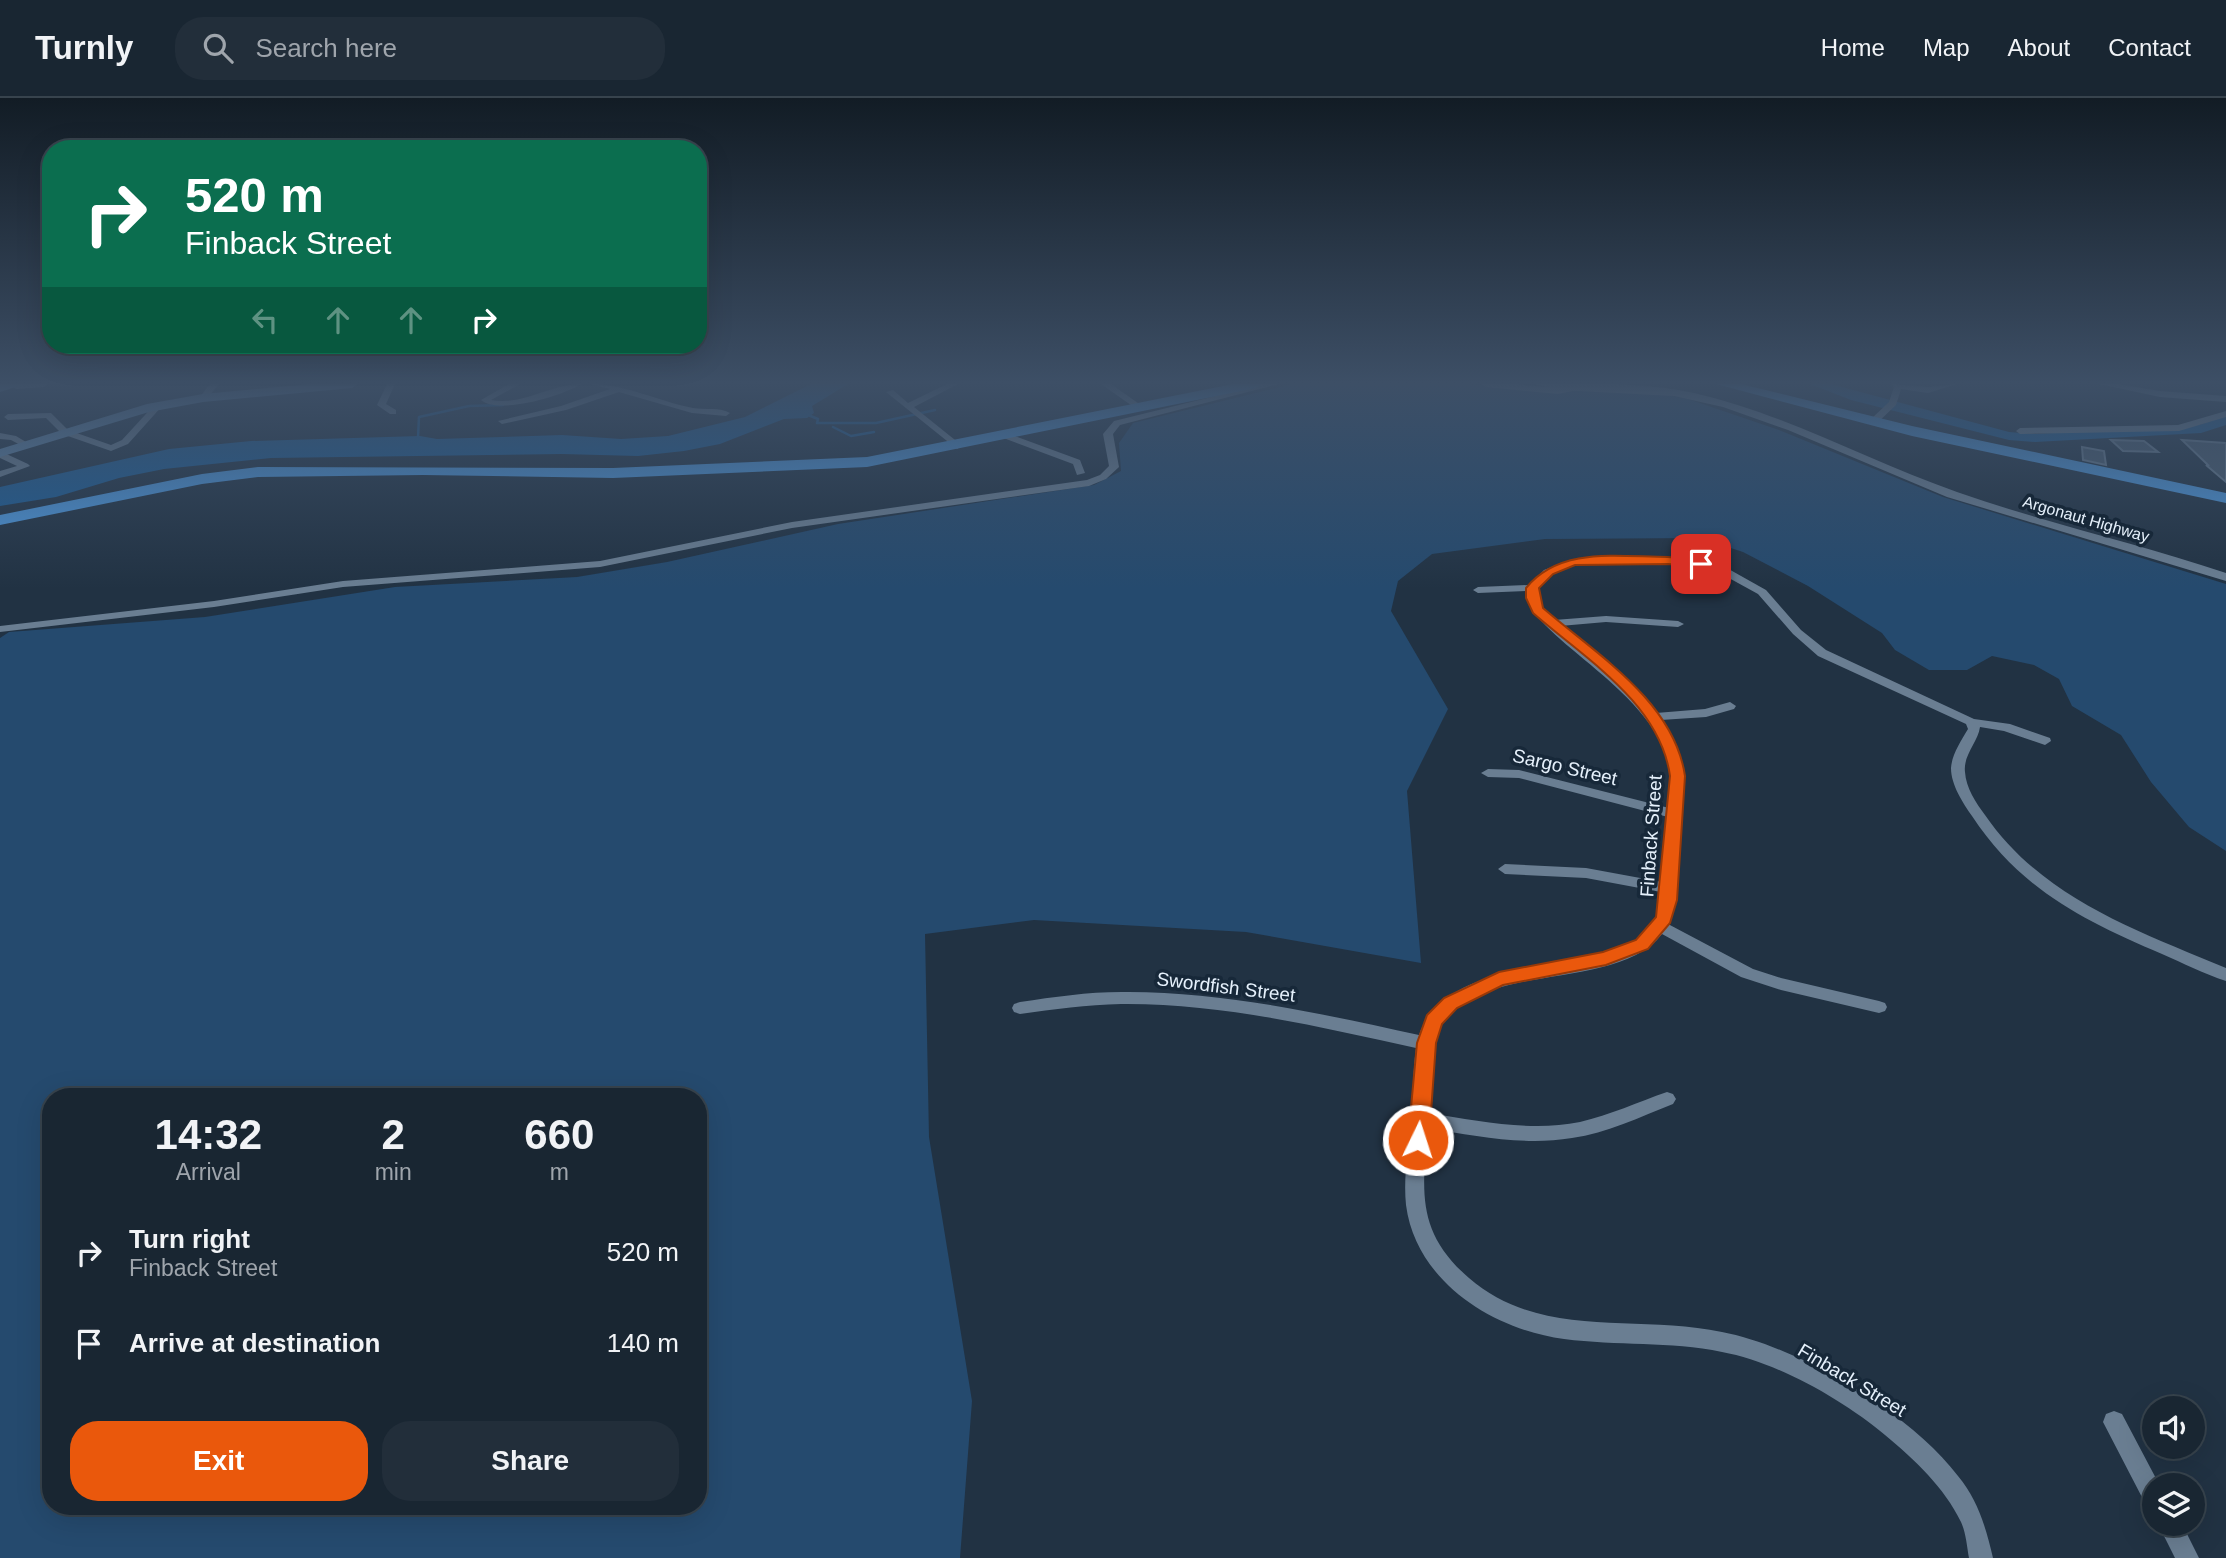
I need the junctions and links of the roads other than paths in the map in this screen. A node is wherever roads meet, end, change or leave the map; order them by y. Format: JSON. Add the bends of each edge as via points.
{"nodes":[{"id":1,"x":925,"y":452,"type":"edge"},
{"id":2,"x":1050,"y":452,"type":"edge"},
{"id":3,"x":1111,"y":452,"type":"edge"},
{"id":4,"x":1846,"y":452,"type":"edge"},
{"id":5,"x":2013,"y":452,"type":"edge"},
{"id":6,"x":0,"y":454,"type":"edge"},
{"id":7,"x":1080,"y":473,"type":"dead end"},
{"id":8,"x":0,"y":474,"type":"edge"},
{"id":9,"x":2226,"y":498,"type":"edge"},
{"id":10,"x":0,"y":520,"type":"edge"},
{"id":11,"x":2226,"y":577,"type":"edge"},
{"id":12,"x":1532,"y":588,"type":"junction"},
{"id":13,"x":1478,"y":590,"type":"dead end"},
{"id":14,"x":1550,"y":624,"type":"junction"},
{"id":15,"x":1678,"y":624,"type":"dead end"},
{"id":16,"x":0,"y":629,"type":"edge"},
{"id":17,"x":1730,"y":706,"type":"dead end"},
{"id":18,"x":1654,"y":717,"type":"junction"},
{"id":19,"x":1971,"y":722,"type":"junction"},
{"id":20,"x":2045,"y":741,"type":"dead end"},
{"id":21,"x":1488,"y":773,"type":"dead end"},
{"id":22,"x":1675,"y":814,"type":"junction"},
{"id":23,"x":1505,"y":869,"type":"dead end"},
{"id":24,"x":1669,"y":888,"type":"junction"},
{"id":25,"x":1658,"y":926,"type":"junction"},
{"id":26,"x":2226,"y":975,"type":"edge"},
{"id":27,"x":1880,"y":1007,"type":"dead end"},
{"id":28,"x":1020,"y":1008,"type":"dead end"},
{"id":29,"x":1426,"y":1043,"type":"junction"},
{"id":30,"x":1667,"y":1099,"type":"dead end"},
{"id":31,"x":1420,"y":1119,"type":"junction"},
{"id":32,"x":2114,"y":1422,"type":"dead end"},
{"id":33,"x":2142,"y":1474,"type":"edge"},
{"id":34,"x":2175,"y":1536,"type":"edge"},
{"id":35,"x":1981,"y":1558,"type":"edge"},
{"id":36,"x":2187,"y":1558,"type":"edge"}],
"edges":[{"from":1,"to":10,"type":"highway","via":[[798,467],[600,473],[258,472]]},
{"from":2,"to":7,"type":"street","via":[[1077,462]]},
{"from":3,"to":16,"type":"street","via":[[1114,467],[1089,483],[792,525],[600,564],[385,579]]},
{"from":4,"to":11,"type":"street","name":"Argonaut Highway","via":[[1977,503]]},
{"from":5,"to":9,"type":"highway"},
{"from":6,"to":8,"type":"street","via":[[25,466]]},
{"from":12,"to":13,"type":"street"},
{"from":12,"to":14,"type":"street","name":"Finback Street","via":[[1537,610]]},
{"from":12,"to":19,"type":"street","via":[[1549,572],[1573,562],[1683,561],[1721,569],[1762,592],[1822,653]]},
{"from":14,"to":15,"type":"street","via":[[1606,619]]},
{"from":14,"to":18,"type":"street","name":"Finback Street","via":[[1637,696]]},
{"from":17,"to":18,"type":"street"},
{"from":18,"to":22,"type":"street","name":"Finback Street","via":[[1675,757]]},
{"from":19,"to":20,"type":"street","via":[[2006,727]]},
{"from":19,"to":26,"type":"street","via":[[1974,729],[1958,768],[1960,784],[1993,839],[2016,864],[2083,910]]},
{"from":21,"to":22,"type":"street","name":"Sargo Street","via":[[1519,774]]},
{"from":22,"to":24,"type":"street","name":"Finback Street"},
{"from":23,"to":24,"type":"street","via":[[1586,873]]},
{"from":24,"to":25,"type":"street","name":"Finback Street","via":[[1664,919]]},
{"from":25,"to":27,"type":"street","via":[[1747,973]]},
{"from":25,"to":29,"type":"street","name":"Finback Street","via":[[1642,944],[1622,953],[1476,988],[1433,1020]]},
{"from":28,"to":29,"type":"street","name":"Swordfish Street","via":[[1068,998],[1209,1004],[1277,1012]]},
{"from":29,"to":31,"type":"street","name":"Finback Street"},
{"from":30,"to":31,"type":"street","via":[[1601,1124],[1570,1130],[1527,1133]]},
{"from":31,"to":35,"type":"street","name":"Finback Street","via":[[1415,1181],[1423,1233],[1437,1258],[1476,1297],[1513,1318],[1542,1326],[1579,1333],[1724,1342],[1805,1371],[1887,1423],[1928,1456],[1950,1482],[1971,1519]]},
{"from":32,"to":33,"type":"street"},
{"from":34,"to":36,"type":"street"}]}
